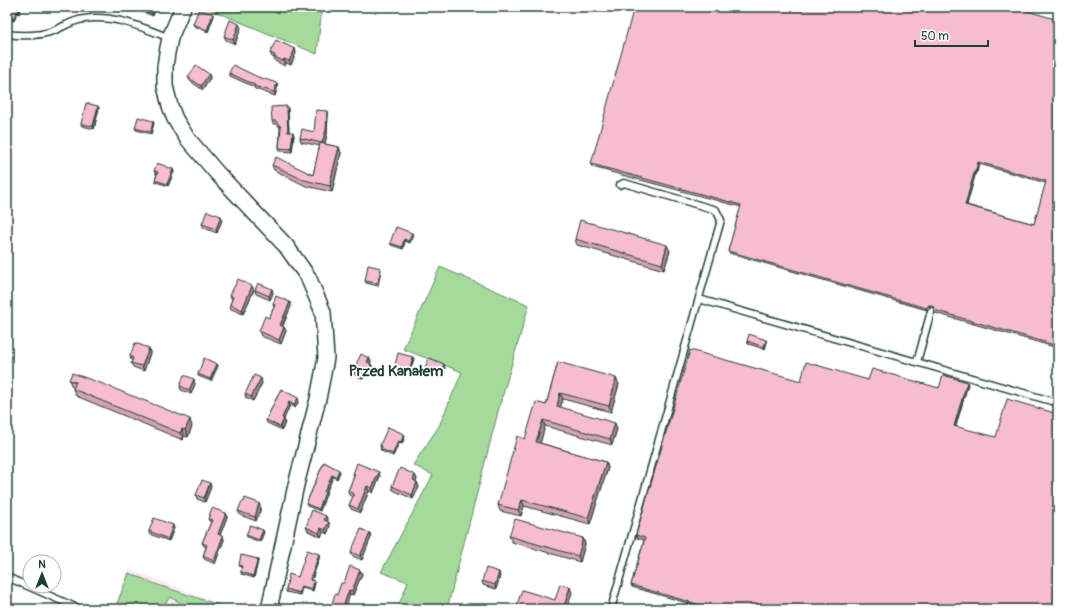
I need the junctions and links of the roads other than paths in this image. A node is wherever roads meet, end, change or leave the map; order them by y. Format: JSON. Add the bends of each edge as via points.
{"nodes":[{"id":1,"x":183,"y":7,"type":"edge"},
{"id":2,"x":7,"y":34,"type":"edge"},
{"id":3,"x":170,"y":38,"type":"junction"},
{"id":4,"x":620,"y":185,"type":"dead end"},
{"id":5,"x":699,"y":299,"type":"junction"},
{"id":6,"x":931,"y":311,"type":"dead end"},
{"id":7,"x":917,"y":362,"type":"junction"},
{"id":8,"x":1058,"y":403,"type":"edge"},
{"id":9,"x":7,"y":577,"type":"edge"},
{"id":10,"x":80,"y":609,"type":"edge"},
{"id":11,"x":269,"y":609,"type":"edge"},
{"id":12,"x":611,"y":609,"type":"edge"}],
"edges":[{"from":1,"to":3,"type":"street"},
{"from":2,"to":3,"type":"lane","via":[[39,34],[76,20],[98,18],[128,22]]},
{"from":3,"to":11,"type":"street","via":[[165,86],[170,106],[181,129],[217,173],[286,246],[308,277],[322,312],[326,358]]},
{"from":4,"to":5,"type":"lane","via":[[624,183],[716,210],[721,220]]},
{"from":5,"to":7,"type":"lane"},
{"from":5,"to":12,"type":"lane"},
{"from":6,"to":7,"type":"lane"},
{"from":7,"to":8,"type":"lane"},
{"from":9,"to":10,"type":"lane"}]}
